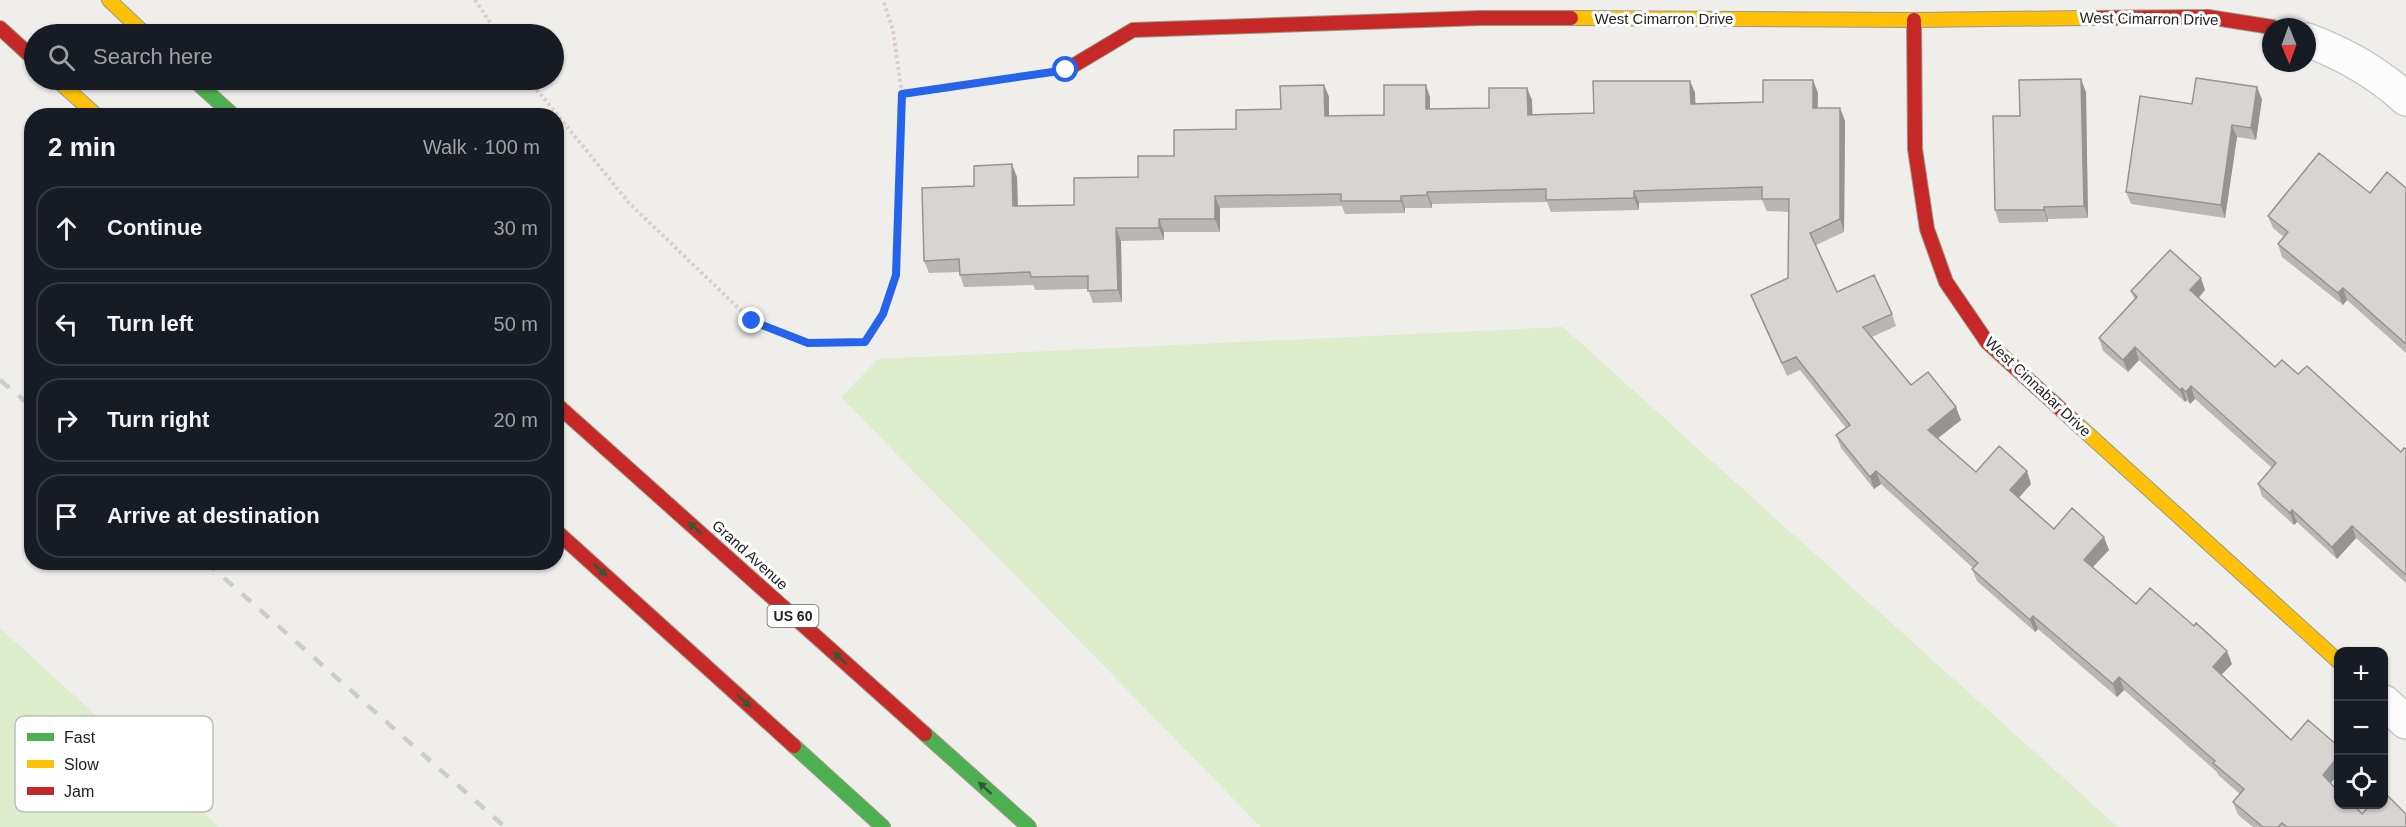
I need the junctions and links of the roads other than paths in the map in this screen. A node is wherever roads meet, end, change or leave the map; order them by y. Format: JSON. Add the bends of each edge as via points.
{"nodes":[{"id":1,"x":108,"y":0,"type":"edge"},
{"id":2,"x":1480,"y":9,"type":"edge"},
{"id":3,"x":1914,"y":20,"type":"junction"},
{"id":4,"x":134,"y":24,"type":"edge"},
{"id":5,"x":2262,"y":25,"type":"edge"},
{"id":6,"x":0,"y":28,"type":"edge"},
{"id":7,"x":2316,"y":43,"type":"edge"},
{"id":8,"x":24,"y":50,"type":"edge"},
{"id":9,"x":1066,"y":70,"type":"road end"},
{"id":10,"x":68,"y":90,"type":"edge"},
{"id":11,"x":205,"y":90,"type":"edge"},
{"id":12,"x":2406,"y":99,"type":"edge"},
{"id":13,"x":88,"y":108,"type":"edge"},
{"id":14,"x":225,"y":108,"type":"edge"},
{"id":15,"x":564,"y":411,"type":"edge"},
{"id":16,"x":564,"y":538,"type":"edge"},
{"id":17,"x":2334,"y":657,"type":"edge"},
{"id":18,"x":2388,"y":706,"type":"edge"},
{"id":19,"x":2406,"y":722,"type":"edge"},
{"id":20,"x":883,"y":827,"type":"edge"},
{"id":21,"x":1029,"y":827,"type":"edge"}],
"edges":[{"from":1,"to":4,"type":"main road"},
{"from":2,"to":3,"type":"main road","name":"West Cimarron Drive"},
{"from":2,"to":9,"type":"main road","name":"West Cimarron Drive","via":[[1133,30]]},
{"from":3,"to":5,"type":"main road","name":"West Cimarron Drive","via":[[2208,17]]},
{"from":3,"to":17,"type":"main road","name":"West Cinnabar Drive","via":[[1916,148],[1927,229],[1946,282],[1987,342]]},
{"from":6,"to":8,"type":"main road"},
{"from":7,"to":12,"type":"street","via":[[2335,50]]},
{"from":10,"to":13,"type":"main road"},
{"from":11,"to":14,"type":"main road"},
{"from":21,"to":15,"type":"main road","name":"Grand Avenue","number":"US 60","one_way":true},
{"from":16,"to":20,"type":"main road","one_way":true},
{"from":18,"to":19,"type":"street"}]}
